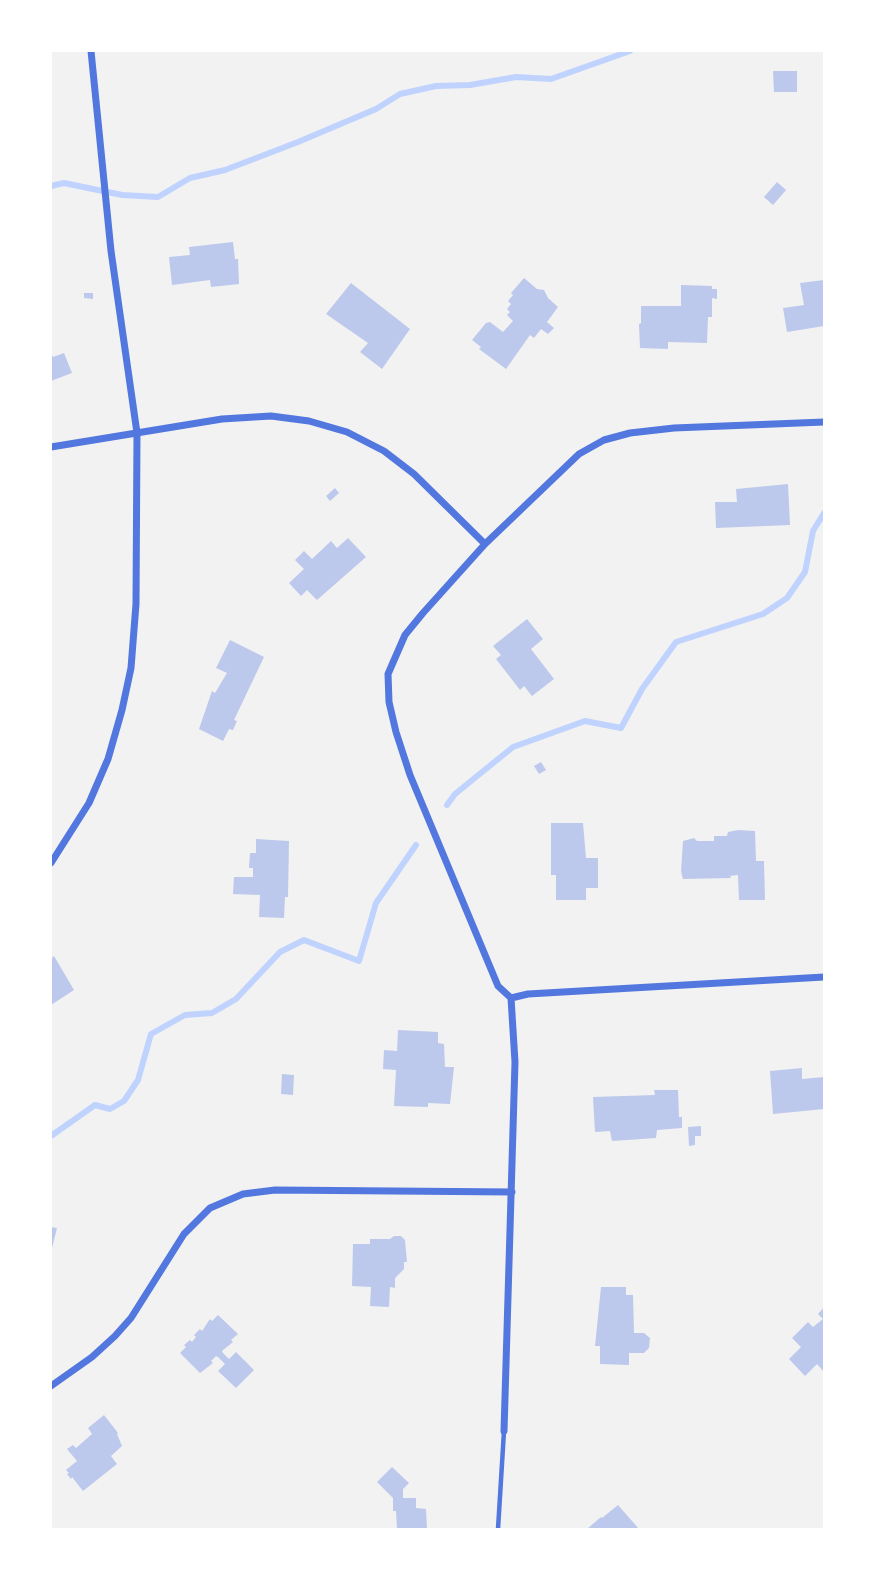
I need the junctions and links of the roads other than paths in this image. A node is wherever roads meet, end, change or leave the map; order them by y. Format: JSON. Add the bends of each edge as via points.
{"nodes":[{"id":1,"x":91,"y":51,"type":"edge"},
{"id":2,"x":824,"y":422,"type":"edge"},
{"id":3,"x":136,"y":433,"type":"junction"},
{"id":4,"x":51,"y":447,"type":"edge"},
{"id":5,"x":485,"y":544,"type":"junction"},
{"id":6,"x":51,"y":863,"type":"edge"},
{"id":7,"x":824,"y":977,"type":"edge"},
{"id":8,"x":511,"y":998,"type":"junction"},
{"id":9,"x":512,"y":1192,"type":"junction"},
{"id":10,"x":51,"y":1386,"type":"edge"},
{"id":11,"x":504,"y":1431,"type":"joint"},
{"id":12,"x":498,"y":1529,"type":"edge"}],
"edges":[{"from":1,"to":3,"type":"street"},
{"from":2,"to":5,"type":"street","via":[[674,428],[604,440],[579,454]]},
{"from":3,"to":4,"type":"street"},
{"from":3,"to":5,"type":"street","via":[[271,416],[347,432],[384,451],[414,474]]},
{"from":3,"to":6,"type":"street","via":[[136,604],[131,668],[103,770],[89,803]]},
{"from":5,"to":8,"type":"street","via":[[405,635],[388,674],[389,702],[410,775],[498,986]]},
{"from":7,"to":8,"type":"street"},
{"from":8,"to":9,"type":"street","via":[[515,1062]]},
{"from":9,"to":10,"type":"street","via":[[275,1190],[243,1194],[210,1208],[184,1234],[115,1336]]},
{"from":9,"to":11,"type":"street"},
{"from":11,"to":12,"type":"lane"}]}
